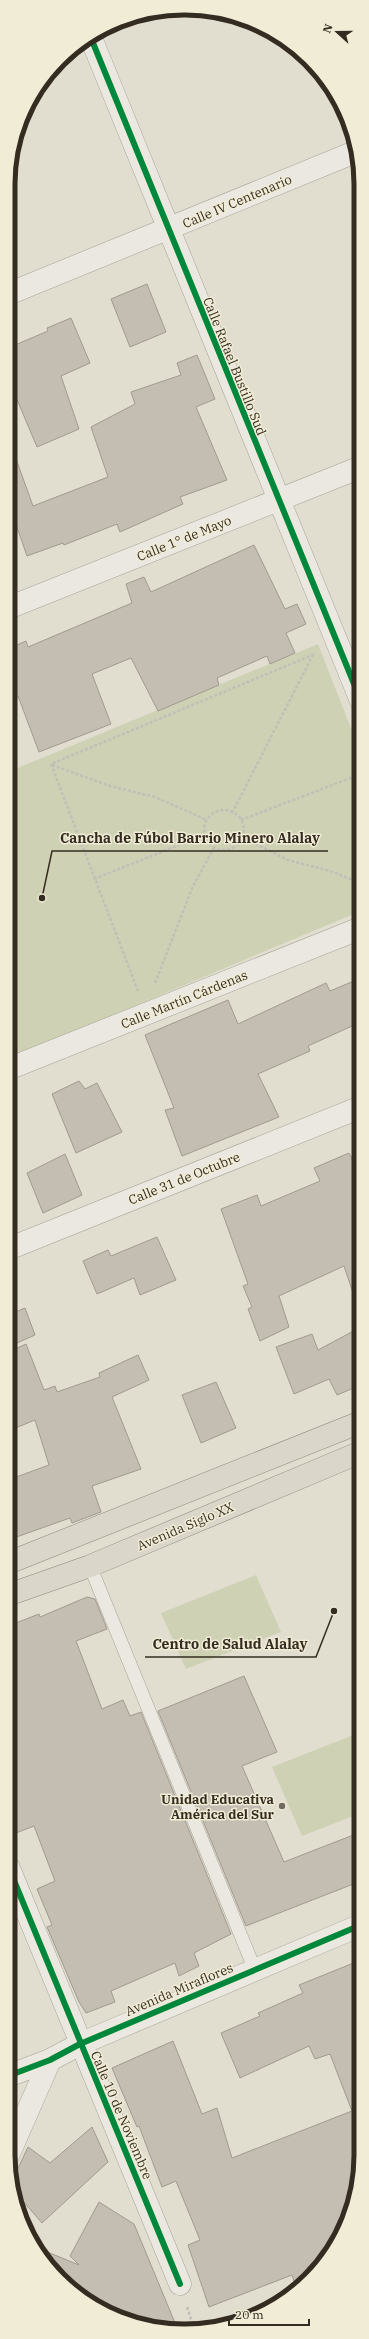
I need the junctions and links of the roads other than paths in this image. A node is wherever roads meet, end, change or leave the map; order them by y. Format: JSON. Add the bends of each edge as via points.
{"nodes":[{"id":1,"x":93,"y":42,"type":"edge"},
{"id":2,"x":351,"y":153,"type":"edge"},
{"id":3,"x":168,"y":230,"type":"junction"},
{"id":4,"x":15,"y":291,"type":"edge"},
{"id":5,"x":354,"y":471,"type":"edge"},
{"id":6,"x":278,"y":500,"type":"junction"},
{"id":7,"x":15,"y":605,"type":"edge"},
{"id":8,"x":354,"y":684,"type":"edge"},
{"id":9,"x":354,"y":931,"type":"edge"},
{"id":10,"x":15,"y":1066,"type":"edge"},
{"id":11,"x":354,"y":1110,"type":"edge"},
{"id":12,"x":15,"y":1246,"type":"edge"},
{"id":13,"x":354,"y":1425,"type":"edge"},
{"id":14,"x":354,"y":1455,"type":"edge"},
{"id":15,"x":15,"y":1560,"type":"edge"},
{"id":16,"x":90,"y":1566,"type":"junction"},
{"id":17,"x":15,"y":1593,"type":"edge"},
{"id":18,"x":15,"y":1883,"type":"edge"},
{"id":19,"x":354,"y":1928,"type":"edge"},
{"id":20,"x":255,"y":1970,"type":"junction"},
{"id":21,"x":80,"y":2044,"type":"junction"},
{"id":22,"x":50,"y":2060,"type":"junction"},
{"id":23,"x":15,"y":2073,"type":"edge"},
{"id":24,"x":15,"y":2140,"type":"edge"},
{"id":25,"x":180,"y":2284,"type":"dead end"}],
"edges":[{"from":1,"to":3,"type":"street","name":"Calle Rafael Bustillo Sud"},
{"from":2,"to":3,"type":"street","name":"Calle IV Centenario"},
{"from":3,"to":4,"type":"street","name":"Calle IV Centenario"},
{"from":3,"to":6,"type":"street","name":"Calle Rafael Bustillo Sud"},
{"from":5,"to":6,"type":"street","name":"Calle 1° de Mayo"},
{"from":6,"to":7,"type":"street","name":"Calle 1° de Mayo"},
{"from":6,"to":8,"type":"street","name":"Calle Rafael Bustillo Sud"},
{"from":9,"to":10,"type":"street","name":"Calle Martín Cárdenas","via":[[144,1008]]},
{"from":11,"to":12,"type":"street","name":"Calle 31 de Octubre"},
{"from":13,"to":15,"type":"highway"},
{"from":14,"to":16,"type":"highway","name":"Avenida Siglo XX"},
{"from":16,"to":17,"type":"highway","name":"Avenida Siglo XX"},
{"from":16,"to":20,"type":"lane"},
{"from":18,"to":21,"type":"street","name":"Calle 10 de Noviembre"},
{"from":19,"to":20,"type":"street","name":"Avenida Miraflores"},
{"from":20,"to":21,"type":"street","name":"Avenida Miraflores"},
{"from":21,"to":22,"type":"street","name":"Avenida Miraflores"},
{"from":21,"to":25,"type":"street","name":"Calle 10 de Noviembre"},
{"from":22,"to":23,"type":"street","name":"Avenida Miraflores"},
{"from":22,"to":24,"type":"street"}]}
